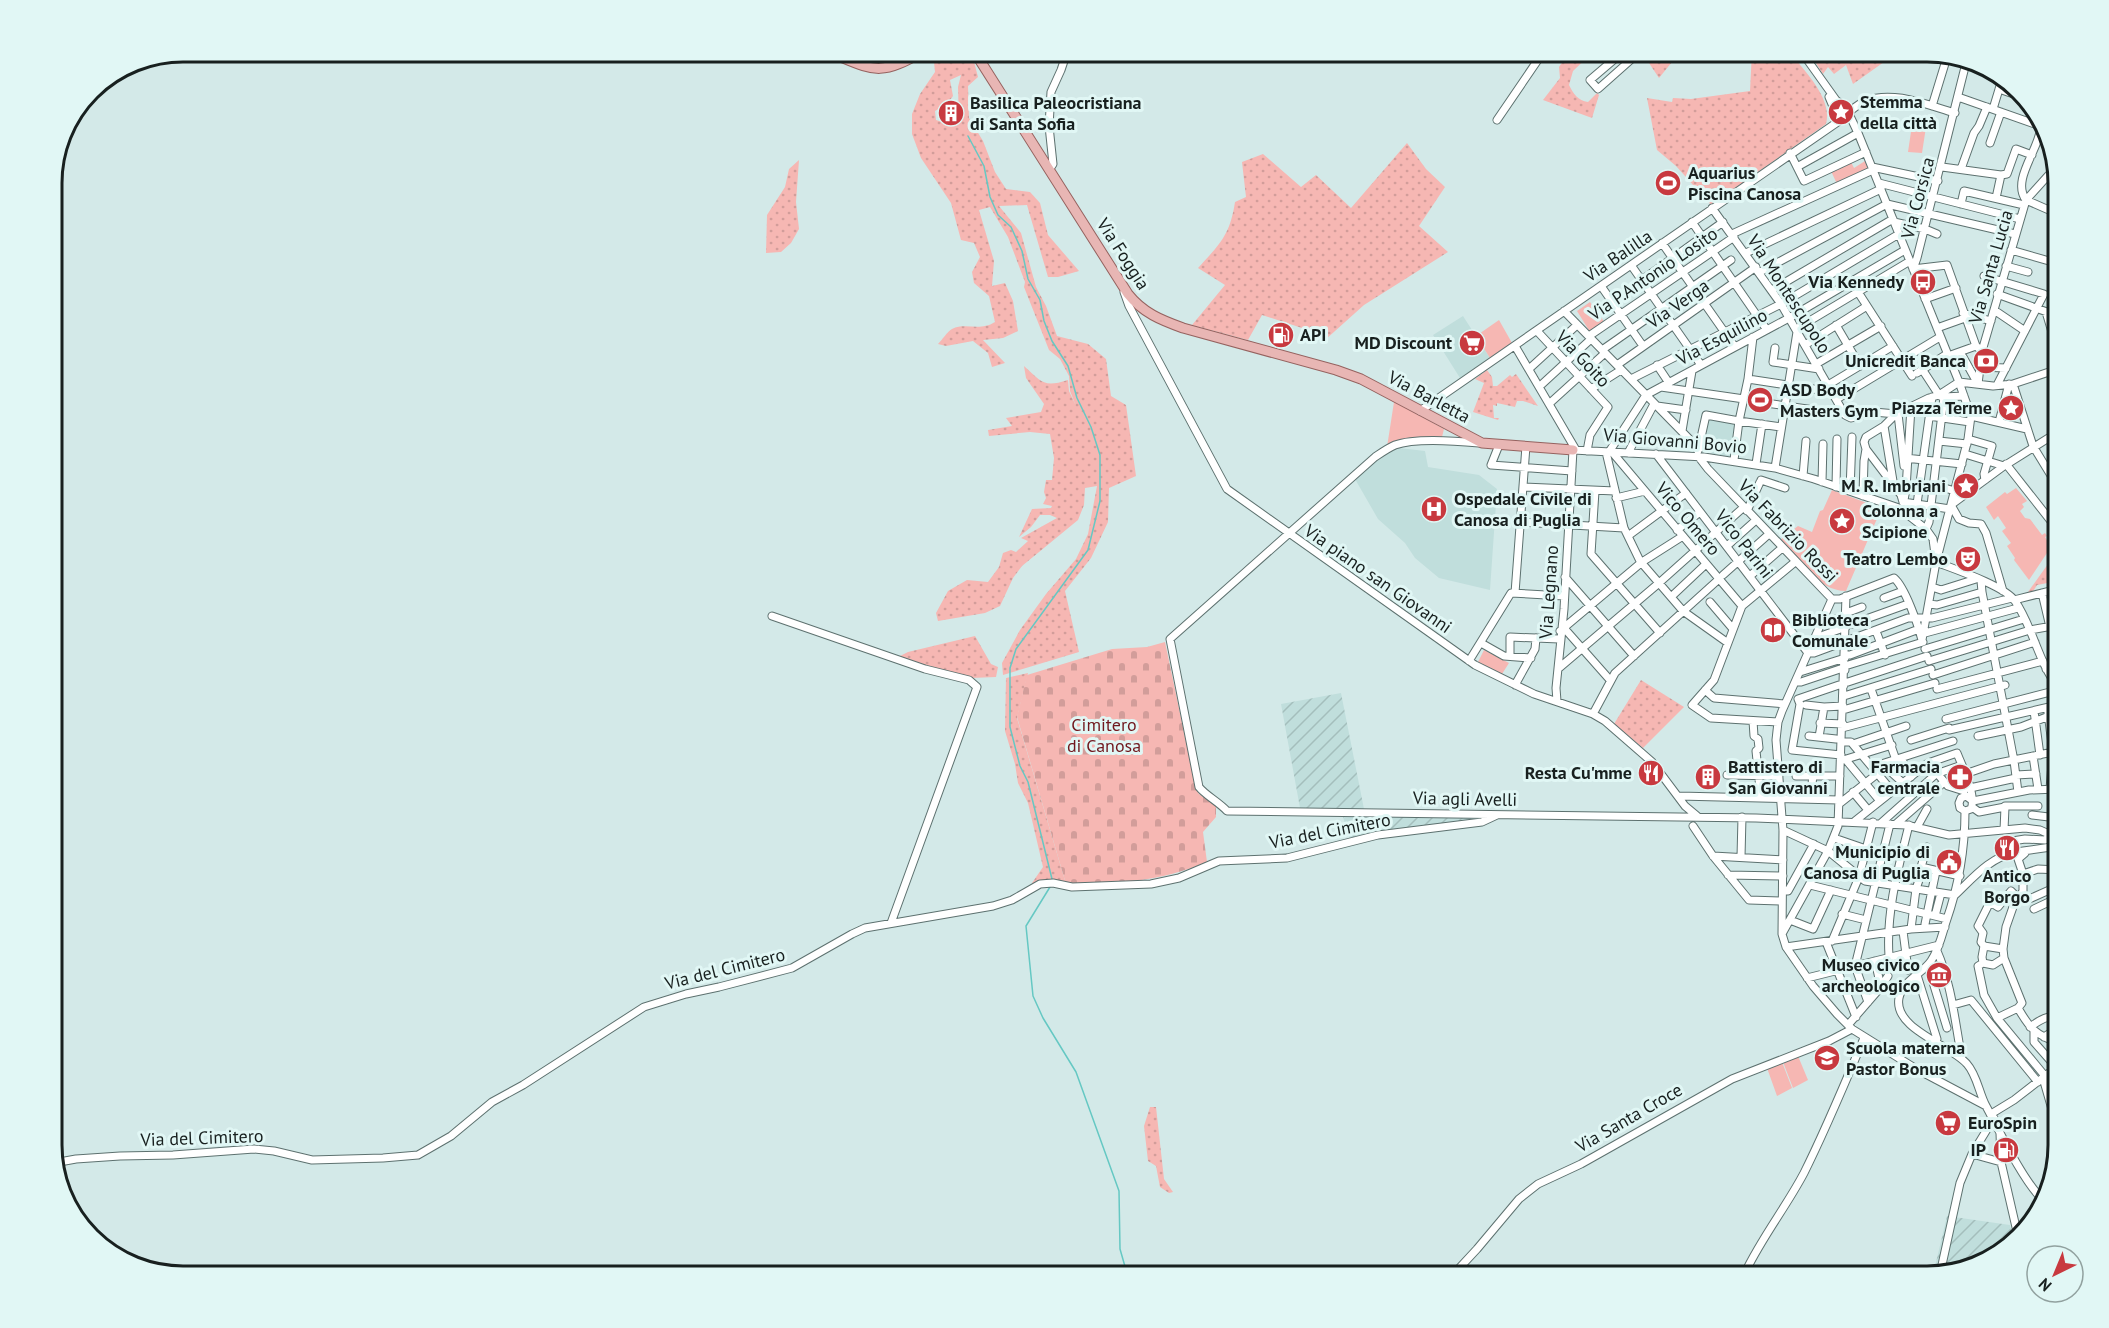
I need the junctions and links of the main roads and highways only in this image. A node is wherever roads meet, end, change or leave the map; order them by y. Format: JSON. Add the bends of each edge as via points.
{"nodes":[{"id":1,"x":855,"y":62,"type":"edge"},
{"id":2,"x":904,"y":62,"type":"edge"},
{"id":3,"x":981,"y":62,"type":"edge"},
{"id":4,"x":1361,"y":379,"type":"joint"},
{"id":5,"x":1482,"y":443,"type":"joint"},
{"id":6,"x":1575,"y":450,"type":"road end"}],
"edges":[{"from":1,"to":2,"type":"main road","via":[[880,69]]},
{"from":3,"to":4,"type":"main road","name":"Via Foggia","via":[[1137,305],[1163,321]]},
{"from":4,"to":5,"type":"main road","name":"Via Barletta"},
{"from":5,"to":6,"type":"main road","name":"Via Giovanni Bovio"}]}
